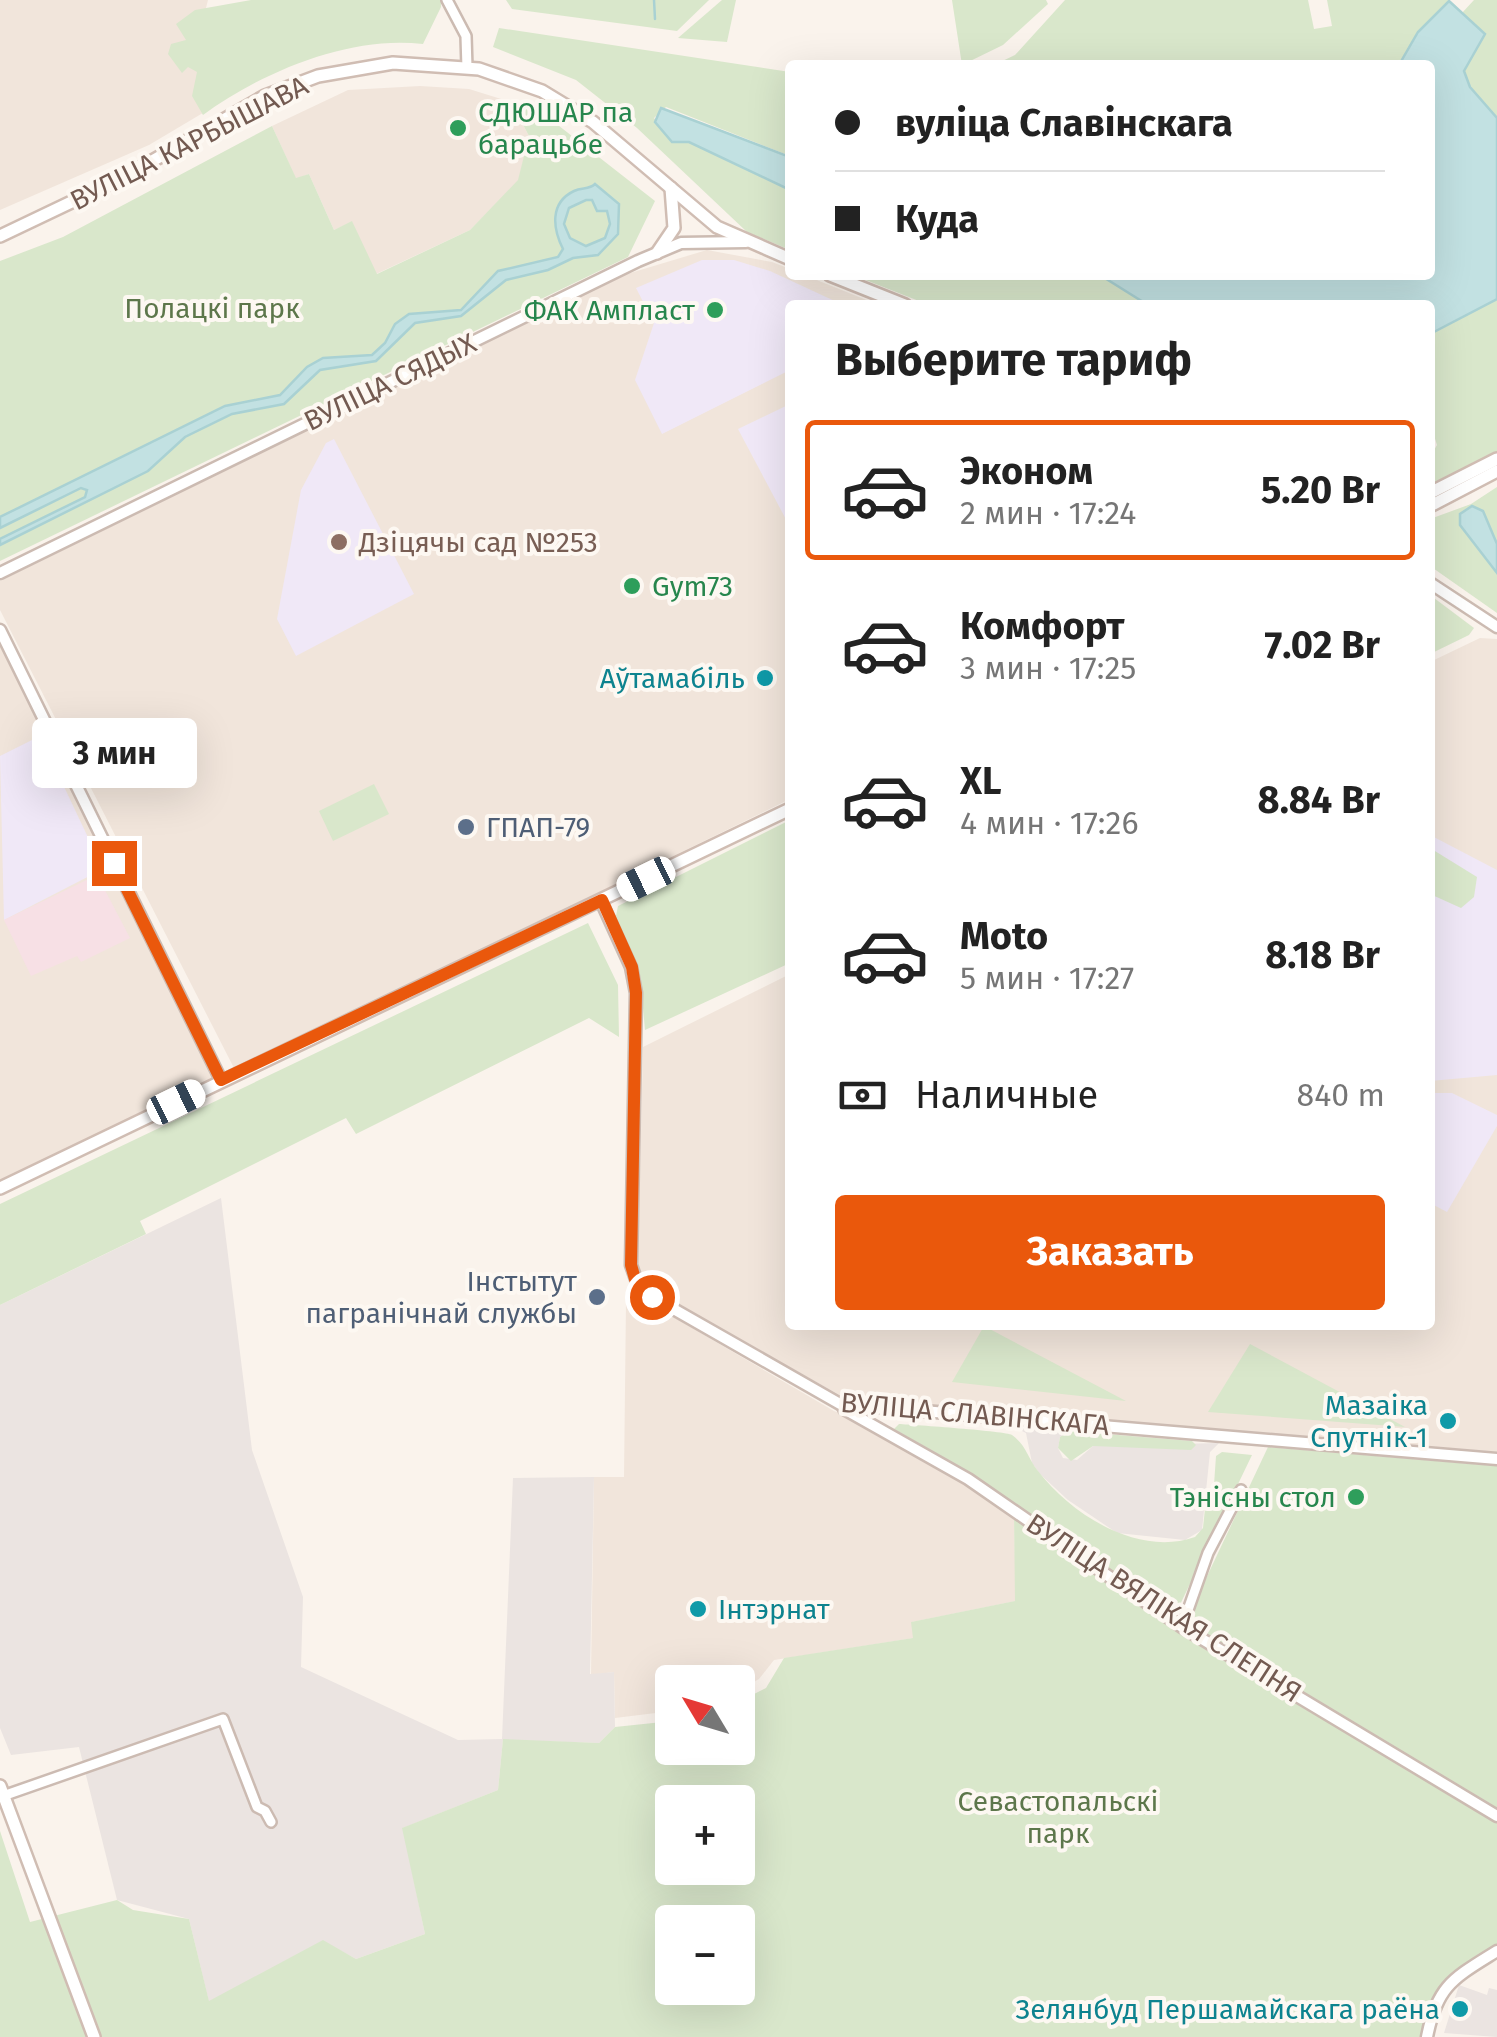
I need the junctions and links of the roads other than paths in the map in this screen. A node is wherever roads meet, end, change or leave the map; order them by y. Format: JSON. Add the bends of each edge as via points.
{"nodes":[{"id":1,"x":448,"y":0,"type":"edge"},
{"id":2,"x":467,"y":68,"type":"junction"},
{"id":3,"x":670,"y":188,"type":"junction"},
{"id":4,"x":0,"y":236,"type":"edge"},
{"id":5,"x":747,"y":242,"type":"junction"},
{"id":6,"x":657,"y":252,"type":"junction"},
{"id":7,"x":785,"y":256,"type":"edge"},
{"id":8,"x":842,"y":280,"type":"edge"},
{"id":9,"x":892,"y":300,"type":"edge"},
{"id":10,"x":1497,"y":459,"type":"edge"},
{"id":11,"x":1497,"y":471,"type":"edge"},
{"id":12,"x":1435,"y":490,"type":"edge"},
{"id":13,"x":1435,"y":503,"type":"edge"},
{"id":14,"x":0,"y":573,"type":"edge"},
{"id":15,"x":1435,"y":586,"type":"edge"},
{"id":16,"x":1497,"y":628,"type":"edge"},
{"id":17,"x":0,"y":630,"type":"edge"},
{"id":18,"x":785,"y":812,"type":"edge"},
{"id":19,"x":602,"y":900,"type":"junction"},
{"id":20,"x":221,"y":1080,"type":"junction"},
{"id":21,"x":0,"y":1188,"type":"edge"},
{"id":22,"x":830,"y":1402,"type":"junction"},
{"id":23,"x":886,"y":1409,"type":"junction"},
{"id":24,"x":884,"y":1428,"type":"junction"},
{"id":25,"x":1497,"y":1459,"type":"edge"},
{"id":26,"x":1241,"y":1490,"type":"dead end"},
{"id":27,"x":1182,"y":1626,"type":"junction"},
{"id":28,"x":1,"y":1793,"type":"edge"},
{"id":29,"x":1497,"y":1816,"type":"edge"},
{"id":30,"x":270,"y":1822,"type":"dead end"},
{"id":31,"x":1497,"y":1951,"type":"edge"},
{"id":32,"x":94,"y":2037,"type":"edge"},
{"id":33,"x":1427,"y":2037,"type":"edge"}],
"edges":[{"from":1,"to":2,"type":"street","via":[[466,36]]},
{"from":2,"to":3,"type":"main road","name":"ВУЛІЦА КАРБЫШАВА","via":[[542,91],[592,122]]},
{"from":2,"to":4,"type":"main road","name":"ВУЛІЦА КАРБЫШАВА","via":[[394,63],[298,83]]},
{"from":3,"to":5,"type":"main road","name":"ВУЛІЦА КАРБЫШАВА"},
{"from":3,"to":6,"type":"main road","via":[[674,228]]},
{"from":5,"to":6,"type":"street","name":"ВУЛІЦА СЯДЫХ","via":[[696,241]]},
{"from":5,"to":7,"type":"main road","name":"ВУЛІЦА СЯДЫХ"},
{"from":6,"to":14,"type":"street","name":"ВУЛІЦА СЯДЫХ"},
{"from":8,"to":9,"type":"main road"},
{"from":10,"to":12,"type":"main road"},
{"from":11,"to":13,"type":"main road"},
{"from":15,"to":16,"type":"street"},
{"from":17,"to":20,"type":"street"},
{"from":18,"to":19,"type":"main road"},
{"from":19,"to":20,"type":"main road"},
{"from":19,"to":22,"type":"street","name":"ВУЛІЦА СЛАВІНСКАГА","via":[[632,967],[636,993],[633,1275],[656,1300]]},
{"from":20,"to":21,"type":"main road"},
{"from":22,"to":23,"type":"street","name":"ВУЛІЦА СЛАВІНСКАГА"},
{"from":22,"to":24,"type":"street","name":"ВУЛІЦА ВЯЛІКАЯ СЛЕПНЯ"},
{"from":23,"to":24,"type":"street"},
{"from":23,"to":25,"type":"street","name":"ВУЛІЦА СЛАВІНСКАГА"},
{"from":24,"to":27,"type":"street","name":"ВУЛІЦА ВЯЛІКАЯ СЛЕПНЯ"},
{"from":26,"to":27,"type":"street","via":[[1208,1553]]},
{"from":27,"to":29,"type":"street","name":"ВУЛІЦА ВЯЛІКАЯ СЛЕПНЯ"},
{"from":28,"to":30,"type":"street","via":[[223,1718],[257,1807]]},
{"from":28,"to":32,"type":"main road"},
{"from":31,"to":33,"type":"street","via":[[1445,1986]]}]}
